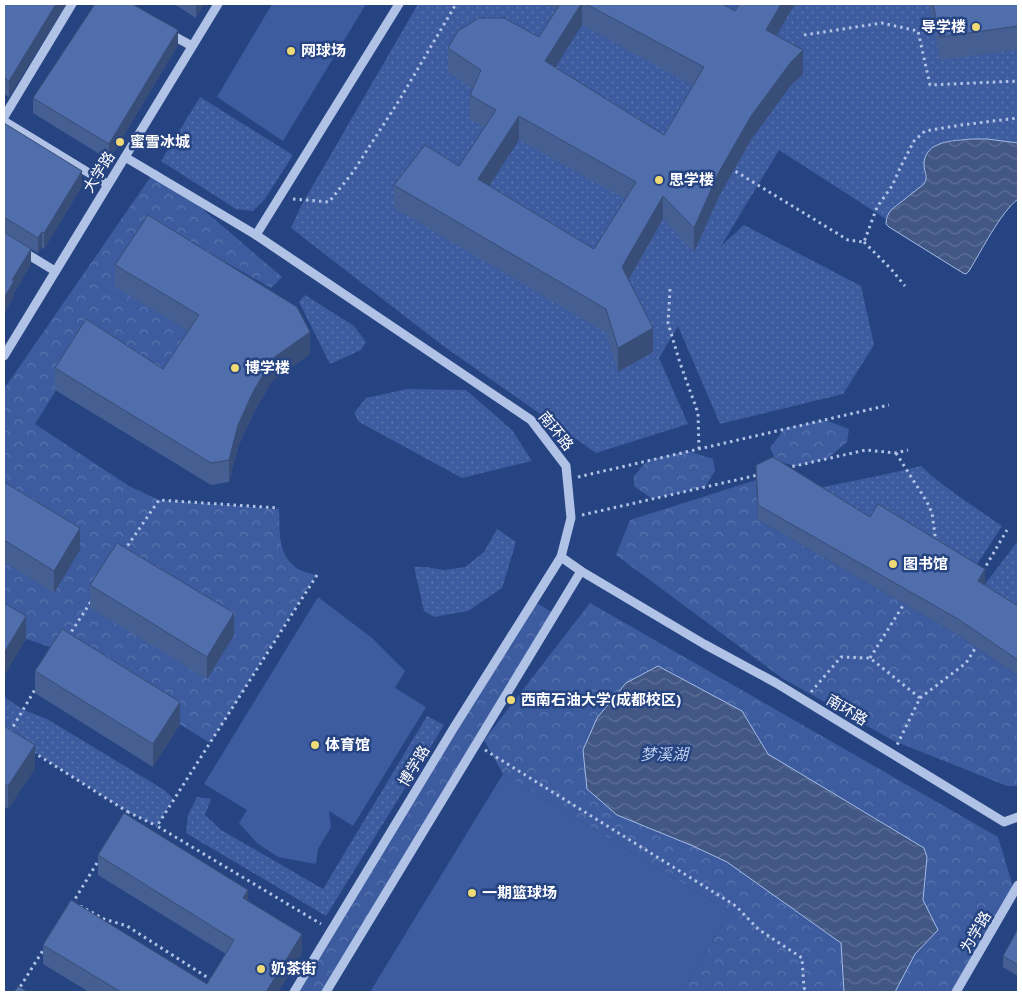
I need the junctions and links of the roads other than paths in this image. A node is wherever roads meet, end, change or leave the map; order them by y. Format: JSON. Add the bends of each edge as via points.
{"nodes":[{"id":1,"x":72,"y":4,"type":"edge"},
{"id":2,"x":218,"y":4,"type":"edge"},
{"id":3,"x":399,"y":4,"type":"edge"},
{"id":4,"x":159,"y":27,"type":"edge"},
{"id":5,"x":192,"y":46,"type":"junction"},
{"id":6,"x":4,"y":117,"type":"edge"},
{"id":7,"x":4,"y":121,"type":"edge"},
{"id":8,"x":125,"y":157,"type":"junction"},
{"id":9,"x":108,"y":184,"type":"junction"},
{"id":10,"x":256,"y":235,"type":"junction"},
{"id":11,"x":4,"y":240,"type":"edge"},
{"id":12,"x":55,"y":271,"type":"junction"},
{"id":13,"x":5,"y":351,"type":"edge"},
{"id":14,"x":562,"y":557,"type":"junction"},
{"id":15,"x":581,"y":571,"type":"junction"},
{"id":16,"x":1018,"y":817,"type":"edge"},
{"id":17,"x":1018,"y":885,"type":"edge"},
{"id":18,"x":294,"y":992,"type":"edge"},
{"id":19,"x":326,"y":992,"type":"edge"},
{"id":20,"x":956,"y":992,"type":"edge"}],
"edges":[{"from":1,"to":6,"type":"street"},
{"from":2,"to":5,"type":"street","name":"大学路"},
{"from":3,"to":10,"type":"street"},
{"from":4,"to":5,"type":"street"},
{"from":5,"to":8,"type":"street","name":"大学路"},
{"from":7,"to":9,"type":"street"},
{"from":8,"to":9,"type":"street","name":"大学路"},
{"from":8,"to":10,"type":"street","name":"南环路"},
{"from":9,"to":12,"type":"street","name":"大学路"},
{"from":10,"to":14,"type":"street","name":"南环路","via":[[531,420],[566,466],[571,518]]},
{"from":11,"to":12,"type":"street"},
{"from":12,"to":13,"type":"street","name":"大学路"},
{"from":14,"to":15,"type":"street","name":"南环路"},
{"from":14,"to":18,"type":"street","name":"博学路","via":[[453,729]]},
{"from":15,"to":16,"type":"street","name":"南环路","via":[[804,700],[1004,822]]},
{"from":15,"to":19,"type":"street"},
{"from":17,"to":20,"type":"street","name":"为学路"}]}
